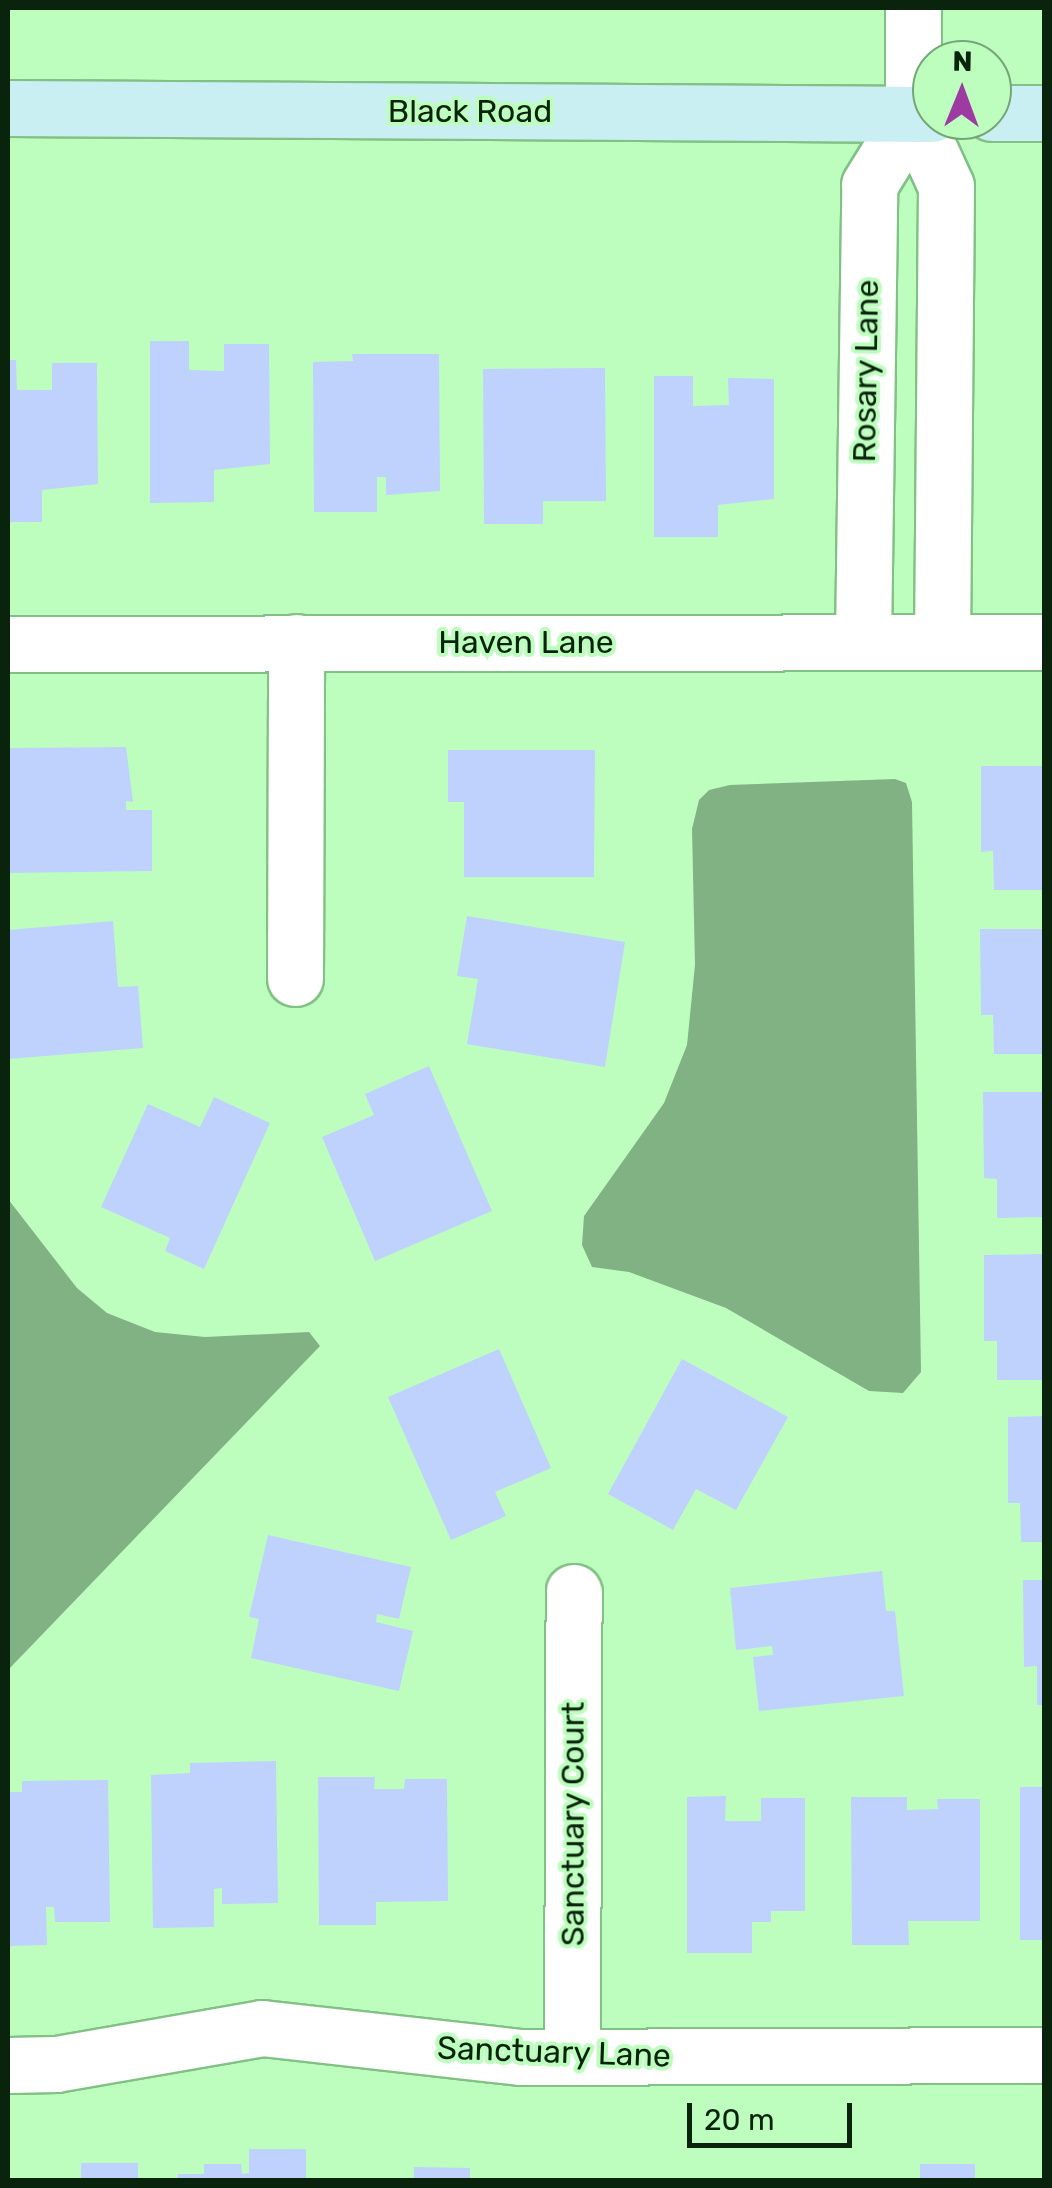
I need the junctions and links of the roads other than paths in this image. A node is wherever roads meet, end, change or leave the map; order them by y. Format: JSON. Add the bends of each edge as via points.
{"nodes":[{"id":1,"x":913,"y":8,"type":"edge"},
{"id":2,"x":916,"y":40,"type":"edge"},
{"id":3,"x":8,"y":108,"type":"edge"},
{"id":4,"x":1044,"y":112,"type":"edge"},
{"id":5,"x":1012,"y":113,"type":"edge"},
{"id":6,"x":912,"y":114,"type":"edge"},
{"id":7,"x":912,"y":128,"type":"edge"},
{"id":8,"x":931,"y":140,"type":"edge"},
{"id":9,"x":863,"y":641,"type":"junction"},
{"id":10,"x":296,"y":642,"type":"junction"},
{"id":11,"x":942,"y":642,"type":"junction"},
{"id":12,"x":1044,"y":642,"type":"edge"},
{"id":13,"x":8,"y":644,"type":"edge"},
{"id":14,"x":295,"y":978,"type":"dead end"},
{"id":15,"x":574,"y":1592,"type":"dead end"},
{"id":16,"x":572,"y":2056,"type":"junction"},
{"id":17,"x":1044,"y":2056,"type":"edge"},
{"id":18,"x":8,"y":2065,"type":"edge"}],
"edges":[{"from":1,"to":2,"type":"street"},
{"from":3,"to":6,"type":"main road","name":"Black Road"},
{"from":4,"to":5,"type":"main road"},
{"from":7,"to":9,"type":"street","name":"Rosary Lane","via":[[869,185]]},
{"from":8,"to":11,"type":"street","via":[[946,186]]},
{"from":9,"to":10,"type":"street","name":"Haven Lane"},
{"from":9,"to":11,"type":"street","name":"Haven Lane"},
{"from":10,"to":13,"type":"street","name":"Haven Lane"},
{"from":10,"to":14,"type":"street"},
{"from":11,"to":12,"type":"street","name":"Haven Lane"},
{"from":15,"to":16,"type":"street","name":"Sanctuary Court"},
{"from":16,"to":17,"type":"street","name":"Sanctuary Lane"},
{"from":16,"to":18,"type":"street","name":"Sanctuary Lane","via":[[466,2054],[262,2028],[56,2064]]}]}
